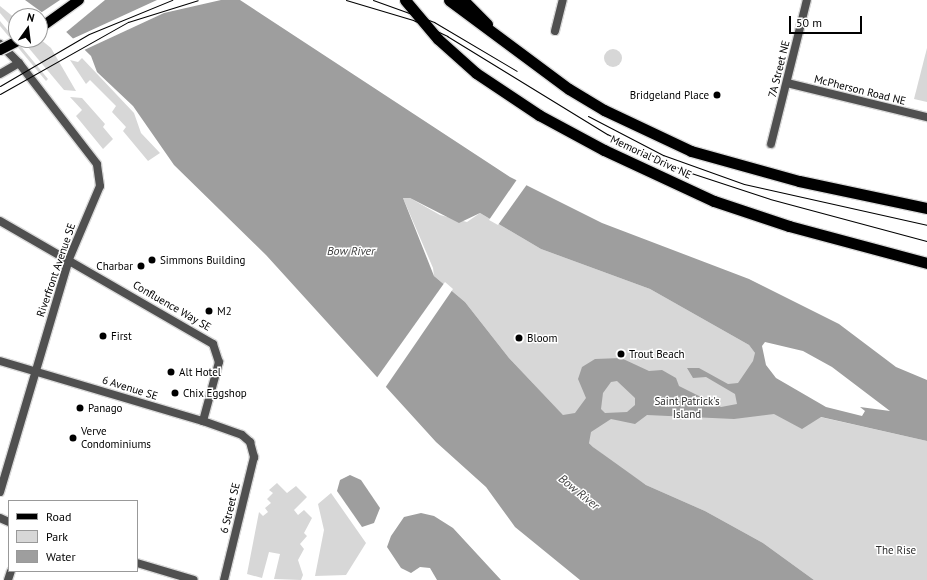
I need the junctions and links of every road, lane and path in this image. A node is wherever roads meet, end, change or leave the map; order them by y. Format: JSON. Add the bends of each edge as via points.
{"nodes":[{"id":1,"x":79,"y":0,"type":"edge"},
{"id":2,"x":405,"y":0,"type":"edge"},
{"id":3,"x":449,"y":0,"type":"edge"},
{"id":4,"x":463,"y":0,"type":"edge"},
{"id":5,"x":563,"y":0,"type":"edge"},
{"id":6,"x":807,"y":0,"type":"edge"},
{"id":7,"x":48,"y":22,"type":"edge"},
{"id":8,"x":555,"y":31,"type":"dead end"},
{"id":9,"x":0,"y":44,"type":"edge"},
{"id":10,"x":511,"y":49,"type":"junction"},
{"id":11,"x":19,"y":64,"type":"junction"},
{"id":12,"x":0,"y":74,"type":"edge"},
{"id":13,"x":787,"y":83,"type":"junction"},
{"id":14,"x":927,"y":117,"type":"edge"},
{"id":15,"x":771,"y":144,"type":"dead end"},
{"id":16,"x":927,"y":208,"type":"edge"},
{"id":17,"x":0,"y":221,"type":"edge"},
{"id":18,"x":69,"y":259,"type":"junction"},
{"id":19,"x":927,"y":263,"type":"edge"},
{"id":20,"x":0,"y":361,"type":"edge"},
{"id":21,"x":35,"y":371,"type":"junction"},
{"id":22,"x":203,"y":421,"type":"junction"},
{"id":23,"x":250,"y":442,"type":"joint"},
{"id":24,"x":0,"y":492,"type":"edge"},
{"id":25,"x":138,"y":563,"type":"edge"},
{"id":26,"x":194,"y":580,"type":"edge"},
{"id":27,"x":224,"y":580,"type":"edge"}],
"edges":[{"from":1,"to":7,"type":"main road"},
{"from":2,"to":19,"type":"highway","name":"Memorial Drive NE","via":[[438,39],[476,73],[539,115],[604,150],[714,201],[789,226]]},
{"from":3,"to":10,"type":"highway","name":"Memorial Drive NE"},
{"from":4,"to":10,"type":"highway"},
{"from":5,"to":8,"type":"street"},
{"from":6,"to":13,"type":"street","name":"7A Street NE"},
{"from":9,"to":11,"type":"street","name":"Riverfront Avenue SE"},
{"from":10,"to":16,"type":"highway","name":"Memorial Drive NE","via":[[604,110],[691,151],[799,181]]},
{"from":11,"to":12,"type":"street"},
{"from":11,"to":18,"type":"street","name":"Riverfront Avenue SE","via":[[97,164],[100,177],[97,197]]},
{"from":13,"to":14,"type":"street","name":"McPherson Road NE"},
{"from":13,"to":15,"type":"street","name":"7A Street NE"},
{"from":17,"to":18,"type":"street","name":"Confluence Way SE"},
{"from":18,"to":21,"type":"street","name":"Riverfront Avenue SE"},
{"from":18,"to":22,"type":"street","name":"Confluence Way SE","via":[[214,344],[219,362]]},
{"from":20,"to":21,"type":"street","name":"6 Avenue SE"},
{"from":21,"to":22,"type":"street","name":"6 Avenue SE"},
{"from":21,"to":24,"type":"street","name":"Riverfront Avenue SE"},
{"from":22,"to":23,"type":"street","name":"6 Avenue SE","via":[[242,435]]},
{"from":23,"to":27,"type":"street","name":"6 Street SE","via":[[254,457]]},
{"from":25,"to":26,"type":"street"}]}
